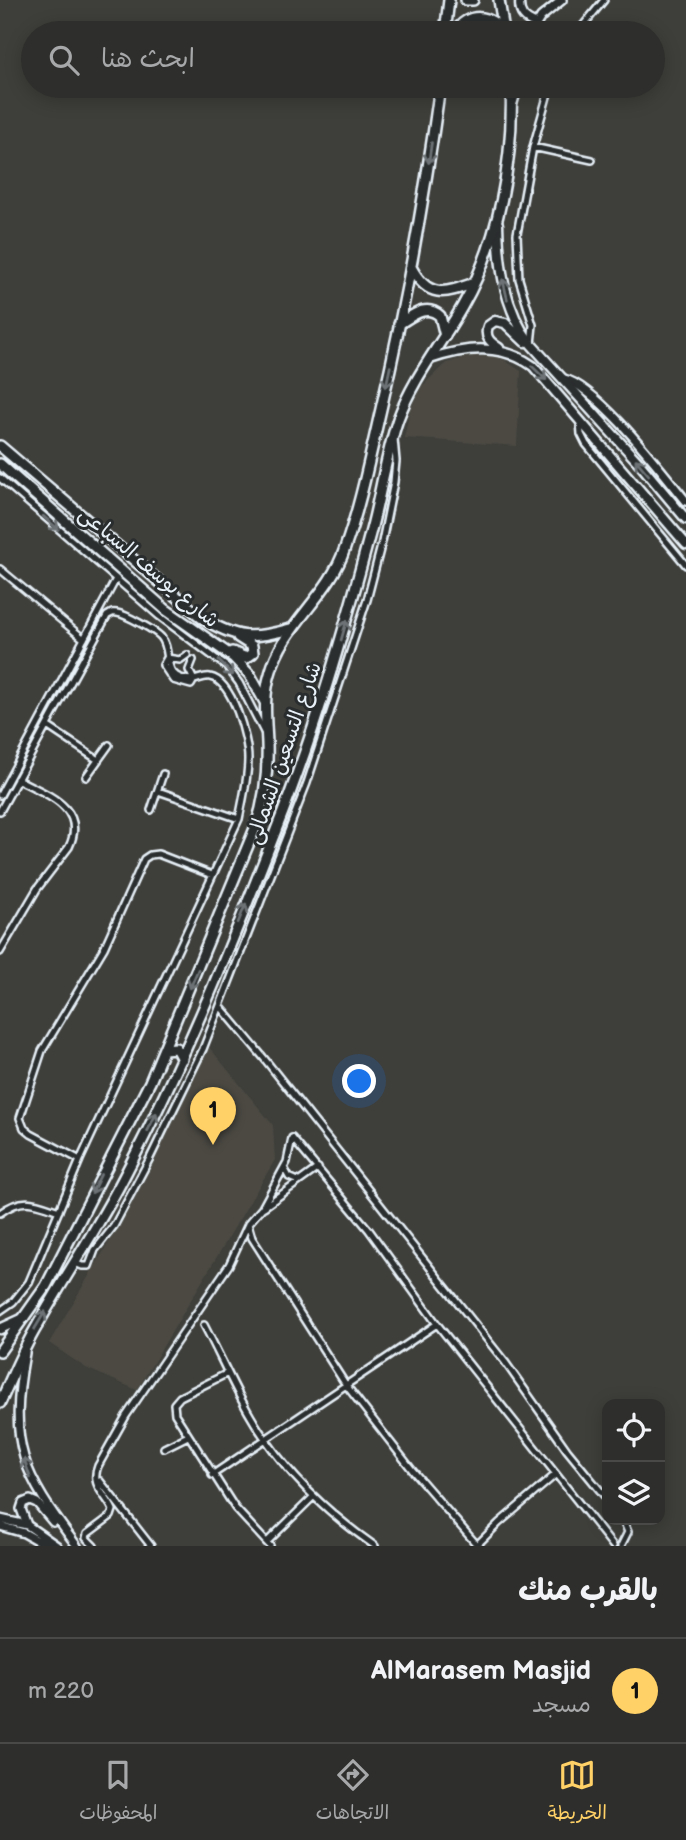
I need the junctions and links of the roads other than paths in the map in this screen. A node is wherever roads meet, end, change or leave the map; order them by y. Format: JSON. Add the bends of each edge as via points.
{"nodes":[{"id":1,"x":449,"y":0,"type":"edge"},
{"id":2,"x":466,"y":0,"type":"edge"},
{"id":3,"x":473,"y":0,"type":"edge"},
{"id":4,"x":499,"y":0,"type":"edge"},
{"id":5,"x":520,"y":0,"type":"edge"},
{"id":6,"x":562,"y":0,"type":"edge"},
{"id":7,"x":604,"y":0,"type":"edge"},
{"id":8,"x":446,"y":21,"type":"edge"},
{"id":9,"x":465,"y":21,"type":"edge"},
{"id":10,"x":491,"y":21,"type":"edge"},
{"id":11,"x":502,"y":21,"type":"edge"},
{"id":12,"x":531,"y":21,"type":"edge"},
{"id":13,"x":538,"y":21,"type":"edge"},
{"id":14,"x":587,"y":21,"type":"edge"},
{"id":15,"x":438,"y":98,"type":"edge"},
{"id":16,"x":512,"y":98,"type":"edge"},
{"id":17,"x":515,"y":98,"type":"edge"},
{"id":18,"x":547,"y":98,"type":"edge"},
{"id":19,"x":512,"y":107,"type":"junction"},
{"id":20,"x":533,"y":147,"type":"junction"},
{"id":21,"x":592,"y":160,"type":"dead end"},
{"id":22,"x":498,"y":213,"type":"junction"},
{"id":23,"x":411,"y":267,"type":"junction"},
{"id":24,"x":474,"y":283,"type":"junction"},
{"id":25,"x":399,"y":324,"type":"junction"},
{"id":26,"x":445,"y":336,"type":"junction"},
{"id":27,"x":531,"y":344,"type":"junction"},
{"id":28,"x":501,"y":350,"type":"junction"},
{"id":29,"x":430,"y":359,"type":"junction"},
{"id":30,"x":564,"y":379,"type":"junction"},
{"id":31,"x":580,"y":419,"type":"junction"},
{"id":32,"x":394,"y":436,"type":"junction"},
{"id":33,"x":0,"y":446,"type":"edge"},
{"id":34,"x":0,"y":464,"type":"edge"},
{"id":35,"x":1,"y":480,"type":"edge"},
{"id":36,"x":686,"y":501,"type":"edge"},
{"id":37,"x":686,"y":519,"type":"edge"},
{"id":38,"x":686,"y":544,"type":"edge"},
{"id":39,"x":686,"y":565,"type":"edge"},
{"id":40,"x":0,"y":569,"type":"edge"},
{"id":41,"x":117,"y":579,"type":"junction"},
{"id":42,"x":141,"y":586,"type":"junction"},
{"id":43,"x":134,"y":594,"type":"junction"},
{"id":44,"x":290,"y":629,"type":"junction"},
{"id":45,"x":238,"y":636,"type":"junction"},
{"id":46,"x":84,"y":639,"type":"junction"},
{"id":47,"x":195,"y":644,"type":"junction"},
{"id":48,"x":202,"y":649,"type":"junction"},
{"id":49,"x":227,"y":653,"type":"junction"},
{"id":50,"x":166,"y":658,"type":"junction"},
{"id":51,"x":194,"y":680,"type":"junction"},
{"id":52,"x":265,"y":704,"type":"junction"},
{"id":53,"x":47,"y":726,"type":"junction"},
{"id":54,"x":267,"y":737,"type":"junction"},
{"id":55,"x":108,"y":746,"type":"dead end"},
{"id":56,"x":98,"y":760,"type":"junction"},
{"id":57,"x":163,"y":774,"type":"dead end"},
{"id":58,"x":86,"y":777,"type":"dead end"},
{"id":59,"x":17,"y":779,"type":"junction"},
{"id":60,"x":158,"y":791,"type":"junction"},
{"id":61,"x":0,"y":795,"type":"edge"},
{"id":62,"x":152,"y":810,"type":"dead end"},
{"id":63,"x":0,"y":811,"type":"edge"},
{"id":64,"x":239,"y":818,"type":"junction"},
{"id":65,"x":212,"y":875,"type":"junction"},
{"id":66,"x":0,"y":952,"type":"edge"},
{"id":67,"x":220,"y":1006,"type":"junction"},
{"id":68,"x":174,"y":1026,"type":"junction"},
{"id":69,"x":193,"y":1035,"type":"junction"},
{"id":70,"x":164,"y":1049,"type":"junction"},
{"id":71,"x":182,"y":1059,"type":"junction"},
{"id":72,"x":80,"y":1160,"type":"junction"},
{"id":73,"x":284,"y":1168,"type":"junction"},
{"id":74,"x":318,"y":1168,"type":"junction"},
{"id":75,"x":299,"y":1182,"type":"junction"},
{"id":76,"x":262,"y":1208,"type":"junction"},
{"id":77,"x":59,"y":1211,"type":"junction"},
{"id":78,"x":0,"y":1213,"type":"edge"},
{"id":79,"x":248,"y":1224,"type":"junction"},
{"id":80,"x":75,"y":1263,"type":"junction"},
{"id":81,"x":0,"y":1311,"type":"edge"},
{"id":82,"x":24,"y":1318,"type":"junction"},
{"id":83,"x":437,"y":1324,"type":"junction"},
{"id":84,"x":204,"y":1325,"type":"dead end"},
{"id":85,"x":0,"y":1329,"type":"edge"},
{"id":86,"x":26,"y":1345,"type":"junction"},
{"id":87,"x":0,"y":1351,"type":"edge"},
{"id":88,"x":228,"y":1373,"type":"junction"},
{"id":89,"x":346,"y":1385,"type":"junction"},
{"id":90,"x":0,"y":1404,"type":"edge"},
{"id":91,"x":187,"y":1436,"type":"junction"},
{"id":92,"x":265,"y":1439,"type":"junction"},
{"id":93,"x":164,"y":1448,"type":"dead end"},
{"id":94,"x":212,"y":1475,"type":"junction"},
{"id":95,"x":555,"y":1475,"type":"junction"},
{"id":96,"x":100,"y":1481,"type":"dead end"},
{"id":97,"x":602,"y":1493,"type":"edge"},
{"id":98,"x":313,"y":1497,"type":"junction"},
{"id":99,"x":0,"y":1519,"type":"edge"},
{"id":100,"x":27,"y":1525,"type":"junction"},
{"id":101,"x":625,"y":1525,"type":"edge"},
{"id":102,"x":0,"y":1526,"type":"edge"},
{"id":103,"x":67,"y":1533,"type":"junction"},
{"id":104,"x":269,"y":1544,"type":"edge"},
{"id":105,"x":373,"y":1545,"type":"edge"},
{"id":106,"x":477,"y":1545,"type":"edge"},
{"id":107,"x":47,"y":1546,"type":"edge"},
{"id":108,"x":57,"y":1546,"type":"edge"},
{"id":109,"x":77,"y":1546,"type":"edge"},
{"id":110,"x":93,"y":1546,"type":"edge"},
{"id":111,"x":151,"y":1546,"type":"edge"},
{"id":112,"x":614,"y":1546,"type":"edge"},
{"id":113,"x":621,"y":1546,"type":"edge"}],
"edges":[{"from":1,"to":8,"type":"main road"},
{"from":2,"to":3,"type":"main road"},
{"from":4,"to":11,"type":"main road"},
{"from":5,"to":12,"type":"street","via":[[523,16]]},
{"from":6,"to":13,"type":"street"},
{"from":7,"to":14,"type":"street"},
{"from":9,"to":10,"type":"main road","via":[[480,17]]},
{"from":15,"to":23,"type":"main road","name":"شارع التسعين الشمالى","one_way":true},
{"from":16,"to":19,"type":"main road","name":"شارع التسعين الشمالى"},
{"from":17,"to":19,"type":"street"},
{"from":18,"to":20,"type":"street"},
{"from":19,"to":22,"type":"main road","name":"شارع التسعين الشمالى"},
{"from":20,"to":21,"type":"street"},
{"from":20,"to":27,"type":"street","via":[[516,245],[521,286],[533,325]]},
{"from":22,"to":24,"type":"main road","name":"شارع التسعين الشمالى"},
{"from":27,"to":22,"type":"main road","one_way":true,"via":[[515,321],[506,295]]},
{"from":23,"to":24,"type":"main road","via":[[419,281],[432,290],[445,292]]},
{"from":23,"to":25,"type":"main road","name":"شارع التسعين الشمالى"},
{"from":24,"to":26,"type":"main road","name":"شارع التسعين الشمالى"},
{"from":25,"to":26,"type":"main road","via":[[422,310],[431,310],[440,316]]},
{"from":25,"to":44,"type":"main road","name":"شارع التسعين الشمالى","one_way":true,"via":[[345,551],[328,585]]},
{"from":26,"to":29,"type":"main road","name":"شارع التسعين الشمالى"},
{"from":27,"to":28,"type":"main road","via":[[495,321],[487,334]]},
{"from":27,"to":30,"type":"main road"},
{"from":28,"to":29,"type":"main road","via":[[470,350]]},
{"from":28,"to":31,"type":"main road","one_way":true,"via":[[537,370]]},
{"from":29,"to":32,"type":"main road","name":"شارع التسعين الشمالى","via":[[404,403]]},
{"from":30,"to":36,"type":"street","via":[[617,419]]},
{"from":37,"to":30,"type":"main road","one_way":true},
{"from":31,"to":38,"type":"main road"},
{"from":31,"to":39,"type":"street","via":[[586,444]]},
{"from":32,"to":67,"type":"street","via":[[392,499],[367,600],[307,783]]},
{"from":69,"to":32,"type":"main road","name":"شارع التسعين الشمالى","one_way":true,"via":[[275,833],[318,712]]},
{"from":33,"to":45,"type":"main road","name":"شارع يوسف السباعى","via":[[190,609]]},
{"from":34,"to":42,"type":"main road","name":"شارع يوسف السباعى"},
{"from":35,"to":41,"type":"street","one_way":true},
{"from":40,"to":46,"type":"street"},
{"from":41,"to":43,"type":"street"},
{"from":41,"to":46,"type":"street"},
{"from":42,"to":43,"type":"main road"},
{"from":42,"to":49,"type":"main road","name":"شارع يوسف السباعى","via":[[176,618]]},
{"from":43,"to":47,"type":"street"},
{"from":44,"to":45,"type":"main road","name":"شارع يوسف السباعى","via":[[261,637]]},
{"from":44,"to":52,"type":"main road","name":"شارع التسعين الشمالى","via":[[272,666]]},
{"from":45,"to":49,"type":"main road","via":[[252,646],[252,655]]},
{"from":46,"to":61,"type":"street"},
{"from":47,"to":48,"type":"street"},
{"from":47,"to":50,"type":"street","via":[[180,660]]},
{"from":48,"to":51,"type":"street","via":[[189,670]]},
{"from":48,"to":54,"type":"street","one_way":true,"via":[[236,677]]},
{"from":49,"to":52,"type":"main road","name":"شارع يوسف السباعى","via":[[245,669]]},
{"from":50,"to":51,"type":"street","via":[[178,677]]},
{"from":50,"to":53,"type":"street","via":[[158,634],[112,613]]},
{"from":51,"to":64,"type":"street","via":[[218,681],[243,725],[248,772]]},
{"from":52,"to":54,"type":"main road","name":"شارع التسعين الشمالى"},
{"from":53,"to":56,"type":"street"},
{"from":53,"to":59,"type":"street"},
{"from":54,"to":68,"type":"main road","name":"شارع التسعين الشمالى","one_way":true,"via":[[267,780],[259,816]]},
{"from":55,"to":56,"type":"street"},
{"from":56,"to":58,"type":"street"},
{"from":57,"to":60,"type":"street"},
{"from":59,"to":63,"type":"street"},
{"from":59,"to":66,"type":"street","via":[[61,804],[70,813],[74,836]]},
{"from":60,"to":62,"type":"street"},
{"from":60,"to":64,"type":"street"},
{"from":64,"to":65,"type":"street"},
{"from":65,"to":72,"type":"street"},
{"from":65,"to":72,"type":"street","via":[[158,854],[144,859],[104,948],[42,1051],[20,1118],[31,1134]]},
{"from":67,"to":80,"type":"street","via":[[195,1066],[114,1226],[89,1266]]},
{"from":67,"to":97,"type":"street","via":[[505,1362]]},
{"from":68,"to":69,"type":"main road","via":[[180,1035]]},
{"from":68,"to":70,"type":"main road","name":"شارع التسعين الشمالى"},
{"from":69,"to":71,"type":"main road","name":"شارع التسعين الشمالى"},
{"from":70,"to":71,"type":"main road","via":[[176,1048]]},
{"from":70,"to":82,"type":"main road","name":"شارع التسعين الشمالى","one_way":true,"via":[[51,1275]]},
{"from":80,"to":71,"type":"main road","name":"شارع التسعين الشمالى","one_way":true,"via":[[107,1210]]},
{"from":72,"to":77,"type":"street"},
{"from":73,"to":74,"type":"street","via":[[292,1138]]},
{"from":73,"to":75,"type":"street"},
{"from":73,"to":76,"type":"street"},
{"from":74,"to":75,"type":"street"},
{"from":74,"to":83,"type":"street"},
{"from":75,"to":76,"type":"street"},
{"from":76,"to":79,"type":"street"},
{"from":77,"to":78,"type":"street","via":[[25,1202]]},
{"from":77,"to":81,"type":"street","via":[[29,1282]]},
{"from":79,"to":89,"type":"street","via":[[252,1238]]},
{"from":79,"to":110,"type":"street","via":[[229,1265],[126,1416],[98,1466],[95,1482],[113,1510],[87,1534]]},
{"from":86,"to":80,"type":"main road","name":"شارع التسعين الشمالى","one_way":true},
{"from":82,"to":85,"type":"main road"},
{"from":82,"to":87,"type":"main road","name":"شارع التسعين الشمالى"},
{"from":83,"to":89,"type":"street"},
{"from":83,"to":95,"type":"street"},
{"from":84,"to":88,"type":"street"},
{"from":86,"to":90,"type":"main road","name":"شارع التسعين الشمالى"},
{"from":103,"to":86,"type":"street","one_way":true,"via":[[39,1494],[22,1451],[18,1396]]},
{"from":88,"to":91,"type":"street","via":[[176,1400],[175,1413]]},
{"from":88,"to":92,"type":"street"},
{"from":89,"to":92,"type":"street"},
{"from":89,"to":106,"type":"street"},
{"from":91,"to":93,"type":"street"},
{"from":91,"to":94,"type":"street"},
{"from":92,"to":94,"type":"street"},
{"from":92,"to":98,"type":"street"},
{"from":94,"to":104,"type":"street"},
{"from":95,"to":106,"type":"street"},
{"from":95,"to":112,"type":"street"},
{"from":96,"to":111,"type":"street"},
{"from":98,"to":104,"type":"street"},
{"from":98,"to":105,"type":"street"},
{"from":99,"to":100,"type":"street"},
{"from":100,"to":103,"type":"street","via":[[21,1507],[33,1501]]},
{"from":100,"to":108,"type":"street"},
{"from":101,"to":113,"type":"street","via":[[628,1532]]},
{"from":102,"to":107,"type":"street"},
{"from":103,"to":109,"type":"street"}]}
